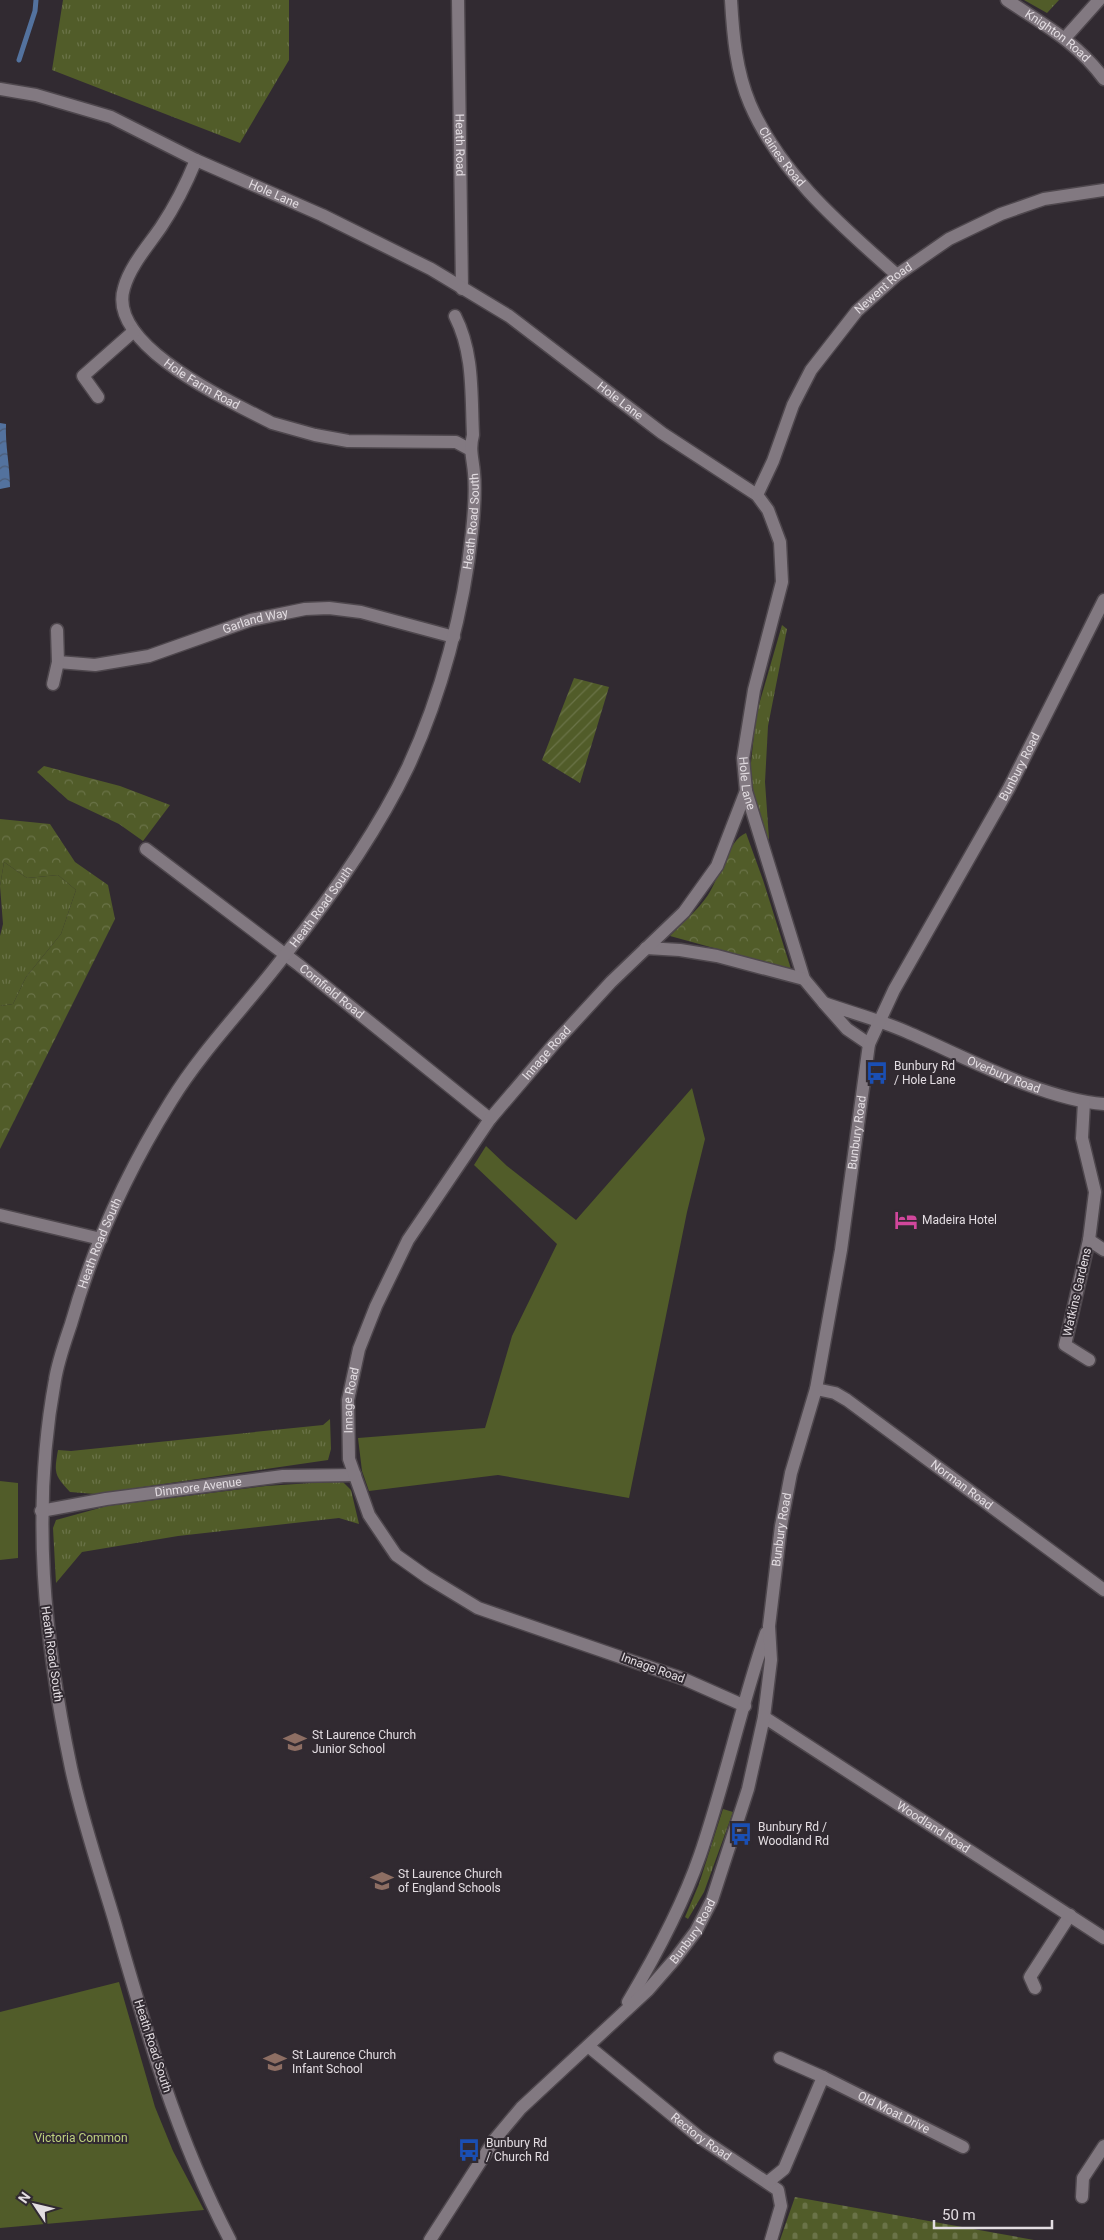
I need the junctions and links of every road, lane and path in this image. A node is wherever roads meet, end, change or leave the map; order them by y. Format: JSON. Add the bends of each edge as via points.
{"nodes":[{"id":1,"x":458,"y":0,"type":"edge"},
{"id":2,"x":731,"y":0,"type":"edge"},
{"id":3,"x":1006,"y":0,"type":"edge"},
{"id":4,"x":1099,"y":0,"type":"edge"},
{"id":5,"x":1065,"y":38,"type":"junction"},
{"id":6,"x":1104,"y":79,"type":"edge"},
{"id":7,"x":0,"y":89,"type":"edge"},
{"id":8,"x":196,"y":160,"type":"junction"},
{"id":9,"x":1104,"y":190,"type":"edge"},
{"id":10,"x":897,"y":276,"type":"junction"},
{"id":11,"x":462,"y":289,"type":"junction"},
{"id":12,"x":455,"y":316,"type":"dead end"},
{"id":13,"x":134,"y":331,"type":"junction"},
{"id":14,"x":98,"y":397,"type":"dead end"},
{"id":15,"x":469,"y":449,"type":"junction"},
{"id":16,"x":757,"y":495,"type":"junction"},
{"id":17,"x":1104,"y":600,"type":"edge"},
{"id":18,"x":57,"y":630,"type":"dead end"},
{"id":19,"x":454,"y":637,"type":"junction"},
{"id":20,"x":58,"y":662,"type":"junction"},
{"id":21,"x":53,"y":684,"type":"dead end"},
{"id":22,"x":746,"y":791,"type":"junction"},
{"id":23,"x":146,"y":848,"type":"dead end"},
{"id":24,"x":646,"y":948,"type":"junction"},
{"id":25,"x":286,"y":955,"type":"junction"},
{"id":26,"x":804,"y":979,"type":"junction"},
{"id":27,"x":824,"y":1003,"type":"junction"},
{"id":28,"x":880,"y":1021,"type":"junction"},
{"id":29,"x":869,"y":1044,"type":"junction"},
{"id":30,"x":1084,"y":1102,"type":"junction"},
{"id":31,"x":1104,"y":1104,"type":"edge"},
{"id":32,"x":490,"y":1119,"type":"junction"},
{"id":33,"x":0,"y":1214,"type":"edge"},
{"id":34,"x":101,"y":1238,"type":"junction"},
{"id":35,"x":1089,"y":1240,"type":"junction"},
{"id":36,"x":1104,"y":1250,"type":"edge"},
{"id":37,"x":1090,"y":1360,"type":"dead end"},
{"id":38,"x":816,"y":1389,"type":"junction"},
{"id":39,"x":355,"y":1475,"type":"junction"},
{"id":40,"x":41,"y":1511,"type":"junction"},
{"id":41,"x":1104,"y":1590,"type":"edge"},
{"id":42,"x":769,"y":1626,"type":"junction"},
{"id":43,"x":745,"y":1706,"type":"junction"},
{"id":44,"x":764,"y":1717,"type":"junction"},
{"id":45,"x":1070,"y":1915,"type":"junction"},
{"id":46,"x":1104,"y":1938,"type":"edge"},
{"id":47,"x":1028,"y":1980,"type":"dead end"},
{"id":48,"x":622,"y":2012,"type":"junction"},
{"id":49,"x":588,"y":2046,"type":"junction"},
{"id":50,"x":780,"y":2058,"type":"dead end"},
{"id":51,"x":823,"y":2077,"type":"junction"},
{"id":52,"x":1104,"y":2146,"type":"edge"},
{"id":53,"x":963,"y":2147,"type":"dead end"},
{"id":54,"x":768,"y":2182,"type":"junction"},
{"id":55,"x":1082,"y":2197,"type":"dead end"},
{"id":56,"x":230,"y":2240,"type":"edge"},
{"id":57,"x":430,"y":2240,"type":"edge"},
{"id":58,"x":771,"y":2240,"type":"edge"}],
"edges":[{"from":1,"to":11,"type":"street","name":"Heath Road"},
{"from":2,"to":10,"type":"street","name":"Claines Road","via":[[734,47],[750,104],[774,146],[815,200]]},
{"from":3,"to":5,"type":"street","name":"Knighton Road"},
{"from":4,"to":5,"type":"street"},
{"from":5,"to":6,"type":"street","name":"Knighton Road","via":[[1089,58]]},
{"from":7,"to":8,"type":"street","name":"Hole Lane","via":[[111,117]]},
{"from":8,"to":11,"type":"street","name":"Hole Lane","via":[[330,219],[431,269]]},
{"from":8,"to":13,"type":"street","name":"Hole Farm Road","via":[[163,224],[134,266],[124,288],[122,298],[126,316]]},
{"from":9,"to":10,"type":"street","name":"Newent Road","via":[[1044,199],[1001,214],[949,239]]},
{"from":10,"to":16,"type":"street","name":"Newent Road","via":[[857,311],[811,370],[793,405]]},
{"from":11,"to":16,"type":"street","name":"Hole Lane","via":[[509,316],[662,433]]},
{"from":12,"to":15,"type":"street","name":"Heath Road South","via":[[468,350],[473,435]]},
{"from":13,"to":14,"type":"street","via":[[83,376]]},
{"from":13,"to":15,"type":"street","name":"Hole Farm Road","via":[[180,373],[272,423],[348,441],[456,442]]},
{"from":15,"to":19,"type":"street","name":"Heath Road South","via":[[474,473],[472,532]]},
{"from":16,"to":22,"type":"street","name":"Hole Lane","via":[[768,510],[780,542],[782,582],[752,700],[742,758]]},
{"from":17,"to":28,"type":"street","name":"Bunbury Road","via":[[1008,788],[894,990]]},
{"from":18,"to":20,"type":"street"},
{"from":19,"to":20,"type":"street","name":"Garland Way","via":[[361,612],[329,608],[251,620],[149,656],[95,665]]},
{"from":19,"to":25,"type":"street","name":"Heath Road South","via":[[408,766],[374,830]]},
{"from":20,"to":21,"type":"street"},
{"from":22,"to":24,"type":"street","name":"Innage Road","via":[[717,866],[684,912]]},
{"from":22,"to":26,"type":"street","name":"Hole Lane"},
{"from":23,"to":25,"type":"street","name":"Cornfield Road"},
{"from":24,"to":26,"type":"street","via":[[717,956]]},
{"from":24,"to":32,"type":"street","name":"Innage Road","via":[[554,1044]]},
{"from":25,"to":32,"type":"street","name":"Cornfield Road"},
{"from":25,"to":34,"type":"street","name":"Heath Road South","via":[[226,1027],[172,1100],[119,1196]]},
{"from":26,"to":27,"type":"street","name":"Hole Lane"},
{"from":27,"to":28,"type":"street"},
{"from":27,"to":29,"type":"street","name":"Hole Lane","via":[[847,1029]]},
{"from":28,"to":29,"type":"street","name":"Bunbury Road"},
{"from":28,"to":30,"type":"street","name":"Overbury Road","via":[[1026,1083]]},
{"from":29,"to":38,"type":"street","name":"Bunbury Road","via":[[841,1250]]},
{"from":30,"to":31,"type":"street","name":"Overbury Road"},
{"from":30,"to":35,"type":"street","name":"Watkins Gardens","via":[[1082,1138],[1095,1192]]},
{"from":32,"to":39,"type":"street","name":"Innage Road","via":[[408,1240],[359,1348],[348,1400],[349,1459]]},
{"from":33,"to":34,"type":"street"},
{"from":34,"to":40,"type":"street","name":"Heath Road South","via":[[77,1302],[56,1374],[45,1444]]},
{"from":35,"to":36,"type":"street","name":"Watkins Gardens"},
{"from":35,"to":37,"type":"street","name":"Watkins Gardens","via":[[1065,1345]]},
{"from":38,"to":41,"type":"street","name":"Norman Road","via":[[835,1393],[847,1400]]},
{"from":38,"to":42,"type":"street","name":"Bunbury Road","via":[[791,1473]]},
{"from":39,"to":40,"type":"street","name":"Dinmore Avenue","via":[[283,1476],[106,1499]]},
{"from":39,"to":43,"type":"street","name":"Innage Road","via":[[368,1515],[396,1555],[478,1608],[684,1679]]},
{"from":40,"to":56,"type":"street","name":"Heath Road South","via":[[43,1584],[56,1688],[72,1774],[140,2010],[180,2129]]},
{"from":42,"to":43,"type":"street","name":"Bunbury Road"},
{"from":42,"to":44,"type":"street","name":"Bunbury Road","via":[[771,1660]]},
{"from":43,"to":44,"type":"street","name":"Innage Road"},
{"from":43,"to":48,"type":"street","name":"Bunbury Road","via":[[683,1900],[656,1955]]},
{"from":44,"to":45,"type":"street","name":"Woodland Road"},
{"from":44,"to":48,"type":"street","name":"Bunbury Road","via":[[748,1789],[712,1900],[696,1931],[675,1959],[648,1990]]},
{"from":45,"to":46,"type":"street","name":"Woodland Road"},
{"from":45,"to":47,"type":"street"},
{"from":48,"to":49,"type":"street","name":"Bunbury Road"},
{"from":49,"to":54,"type":"street","name":"Rectory Road","via":[[699,2137]]},
{"from":49,"to":57,"type":"street","name":"Bunbury Road","via":[[521,2108],[495,2139]]},
{"from":50,"to":51,"type":"street","name":"Old Moat Drive"},
{"from":51,"to":53,"type":"street","name":"Old Moat Drive"},
{"from":51,"to":54,"type":"street","via":[[784,2169]]},
{"from":52,"to":55,"type":"street","via":[[1083,2178]]},
{"from":54,"to":58,"type":"street","name":"Rectory Road","via":[[778,2190],[780,2206]]}]}
